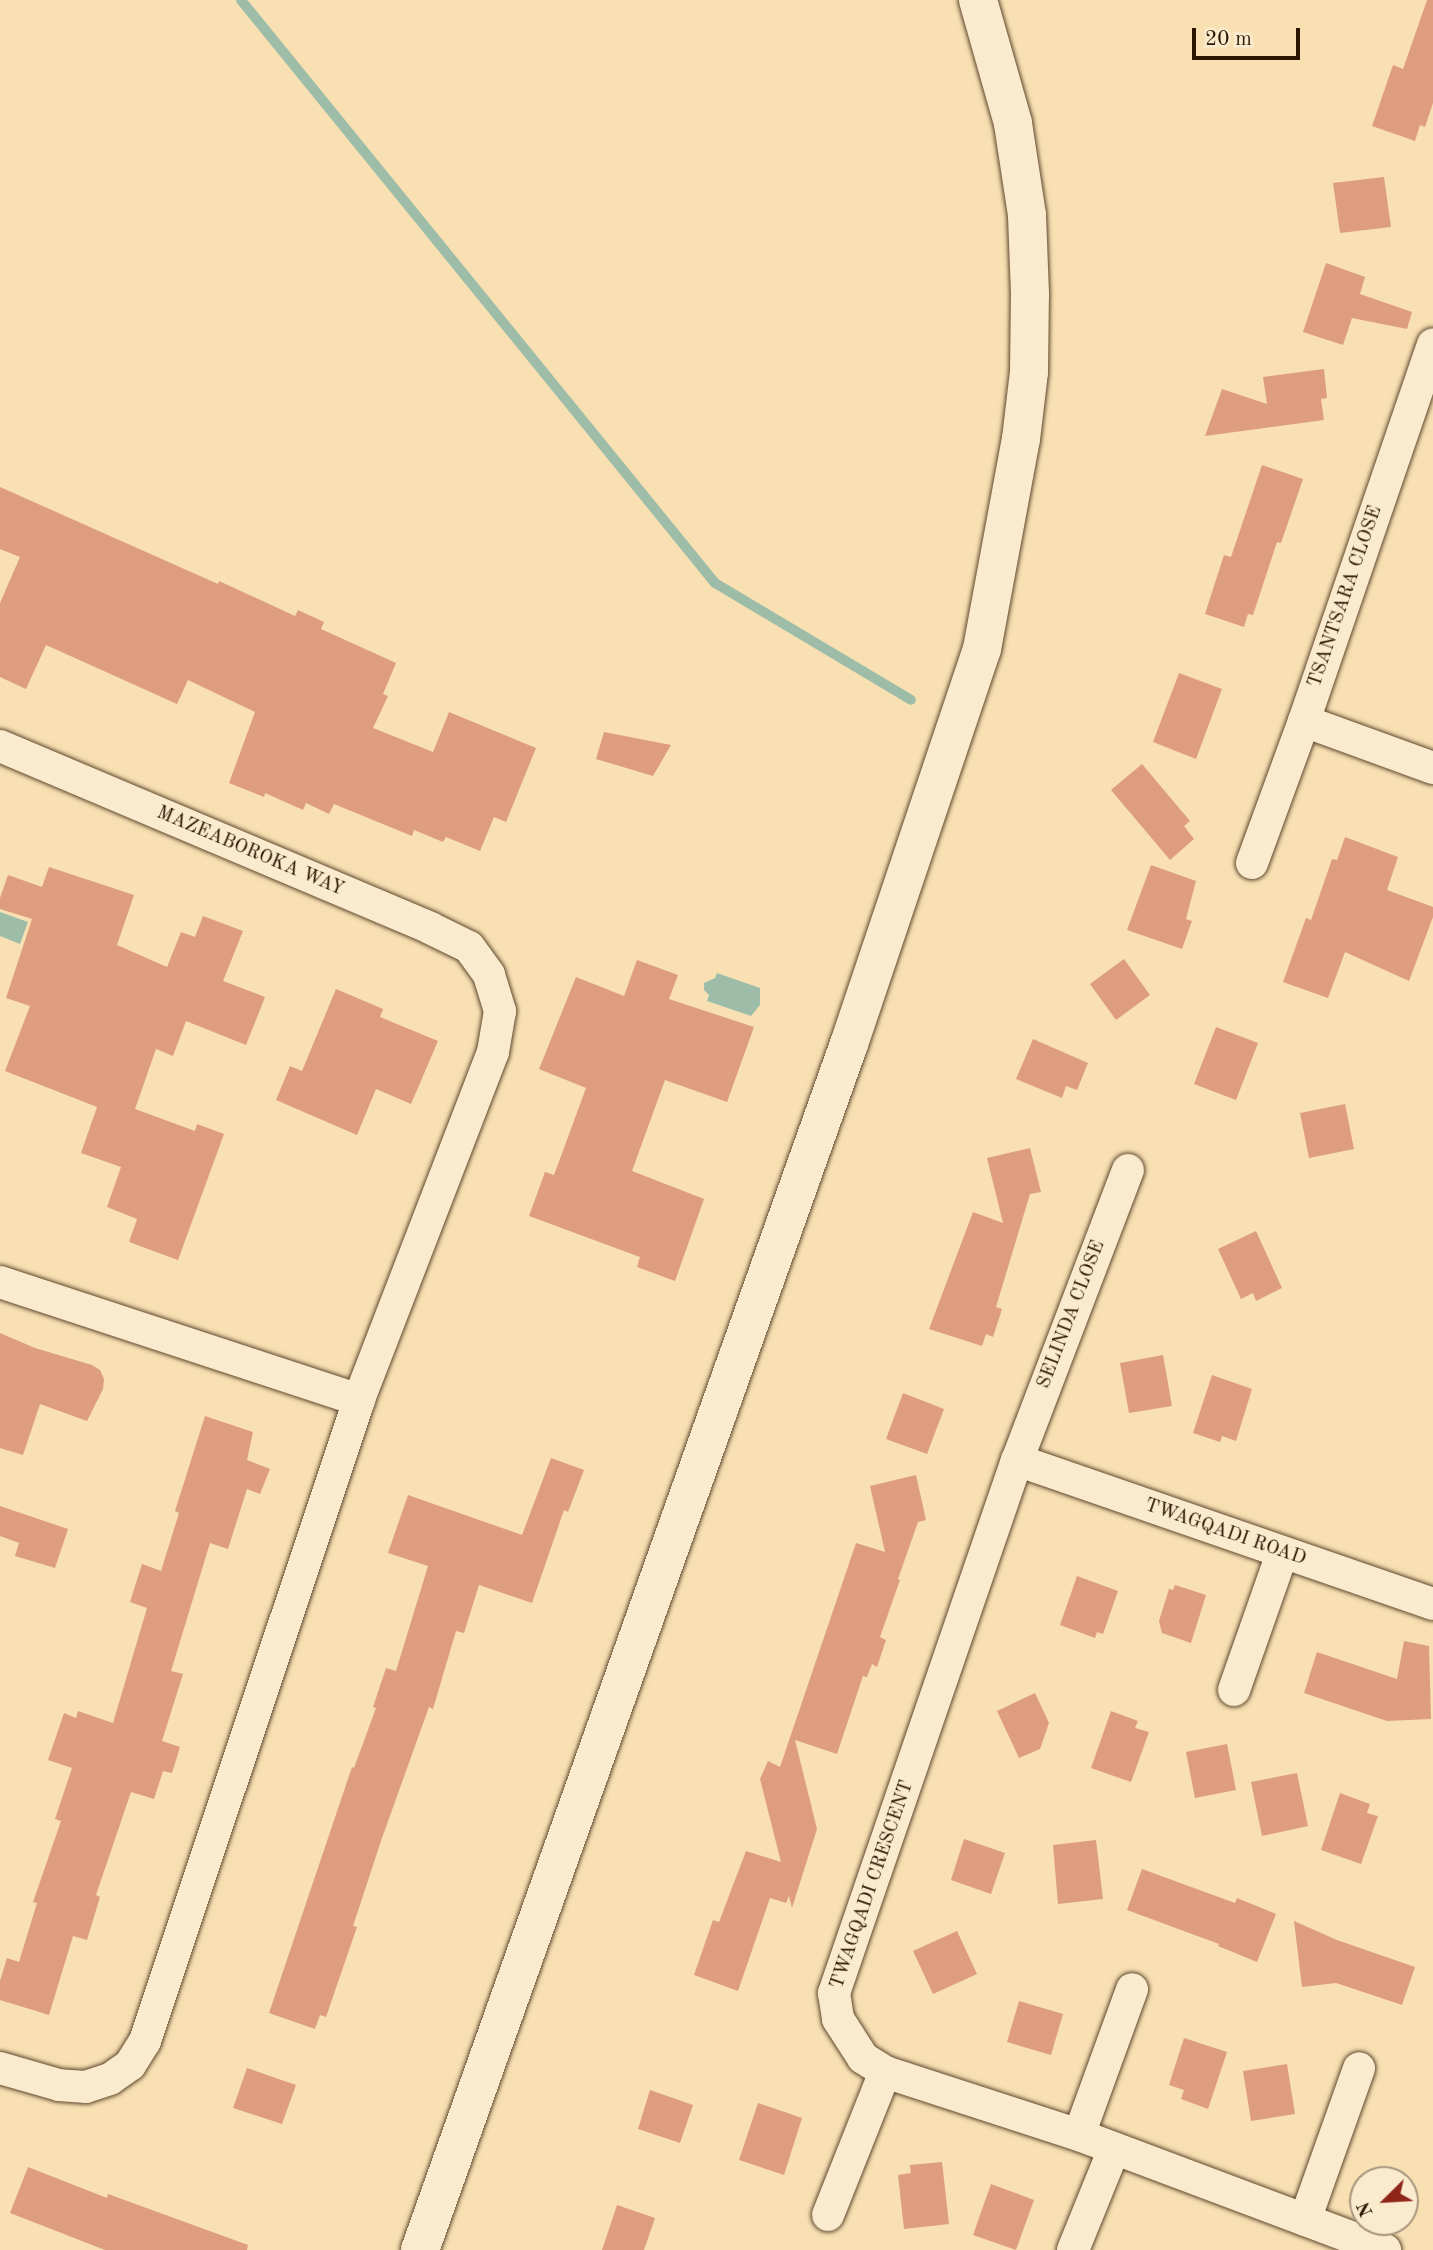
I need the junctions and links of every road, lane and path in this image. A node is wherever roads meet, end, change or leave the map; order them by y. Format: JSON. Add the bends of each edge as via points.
{"nodes":[{"id":1,"x":978,"y":0,"type":"edge"},
{"id":2,"x":1433,"y":344,"type":"edge"},
{"id":3,"x":1304,"y":721,"type":"junction"},
{"id":4,"x":0,"y":746,"type":"edge"},
{"id":5,"x":1433,"y":768,"type":"edge"},
{"id":6,"x":1252,"y":863,"type":"dead end"},
{"id":7,"x":1128,"y":1170,"type":"dead end"},
{"id":8,"x":0,"y":1282,"type":"edge"},
{"id":9,"x":359,"y":1400,"type":"junction"},
{"id":10,"x":1017,"y":1460,"type":"junction"},
{"id":11,"x":1282,"y":1553,"type":"junction"},
{"id":12,"x":1433,"y":1604,"type":"edge"},
{"id":13,"x":1234,"y":1690,"type":"dead end"},
{"id":14,"x":1132,"y":1989,"type":"dead end"},
{"id":15,"x":0,"y":2068,"type":"edge"},
{"id":16,"x":1359,"y":2068,"type":"dead end"},
{"id":17,"x":885,"y":2072,"type":"junction"},
{"id":18,"x":1080,"y":2135,"type":"junction"},
{"id":19,"x":1114,"y":2148,"type":"junction"},
{"id":20,"x":828,"y":2215,"type":"dead end"},
{"id":21,"x":1305,"y":2220,"type":"junction"},
{"id":22,"x":1343,"y":2242,"type":"edge"},
{"id":23,"x":421,"y":2250,"type":"edge"},
{"id":24,"x":1073,"y":2250,"type":"edge"},
{"id":25,"x":1385,"y":2250,"type":"edge"}],
"edges":[{"from":1,"to":23,"type":"street","via":[[1013,123],[1027,215],[1030,294],[1029,372],[1021,439],[982,649],[849,1044]]},
{"from":2,"to":3,"type":"street","name":"TSANTSARA CLOSE"},
{"from":3,"to":5,"type":"street"},
{"from":3,"to":6,"type":"street","name":"TSANTSARA CLOSE"},
{"from":4,"to":9,"type":"street","name":"MAZEABOROKA WAY","via":[[430,928],[468,947],[489,975],[500,1011],[493,1052]]},
{"from":7,"to":10,"type":"street","name":"SELINDA CLOSE"},
{"from":8,"to":9,"type":"street"},
{"from":9,"to":15,"type":"street","name":"MAZEABOROKA WAY","via":[[145,2041],[130,2065],[110,2079],[86,2087],[59,2085]]},
{"from":10,"to":11,"type":"street","name":"TWAGQADI ROAD"},
{"from":10,"to":17,"type":"street","name":"TWAGQADI CRESCENT","via":[[834,1993],[838,2019],[847,2036],[863,2058]]},
{"from":11,"to":12,"type":"street","name":"TWAGQADI ROAD"},
{"from":11,"to":13,"type":"street"},
{"from":14,"to":18,"type":"street"},
{"from":16,"to":21,"type":"street"},
{"from":17,"to":18,"type":"street","name":"TWAGQADI CRESCENT"},
{"from":17,"to":20,"type":"street"},
{"from":18,"to":19,"type":"street","name":"TWAGQADI CRESCENT"},
{"from":19,"to":21,"type":"street","name":"TWAGQADI CRESCENT"},
{"from":19,"to":24,"type":"street"},
{"from":21,"to":22,"type":"street","name":"TWAGQADI CRESCENT"},
{"from":22,"to":25,"type":"street","name":"TWAGQADI CRESCENT"}]}
